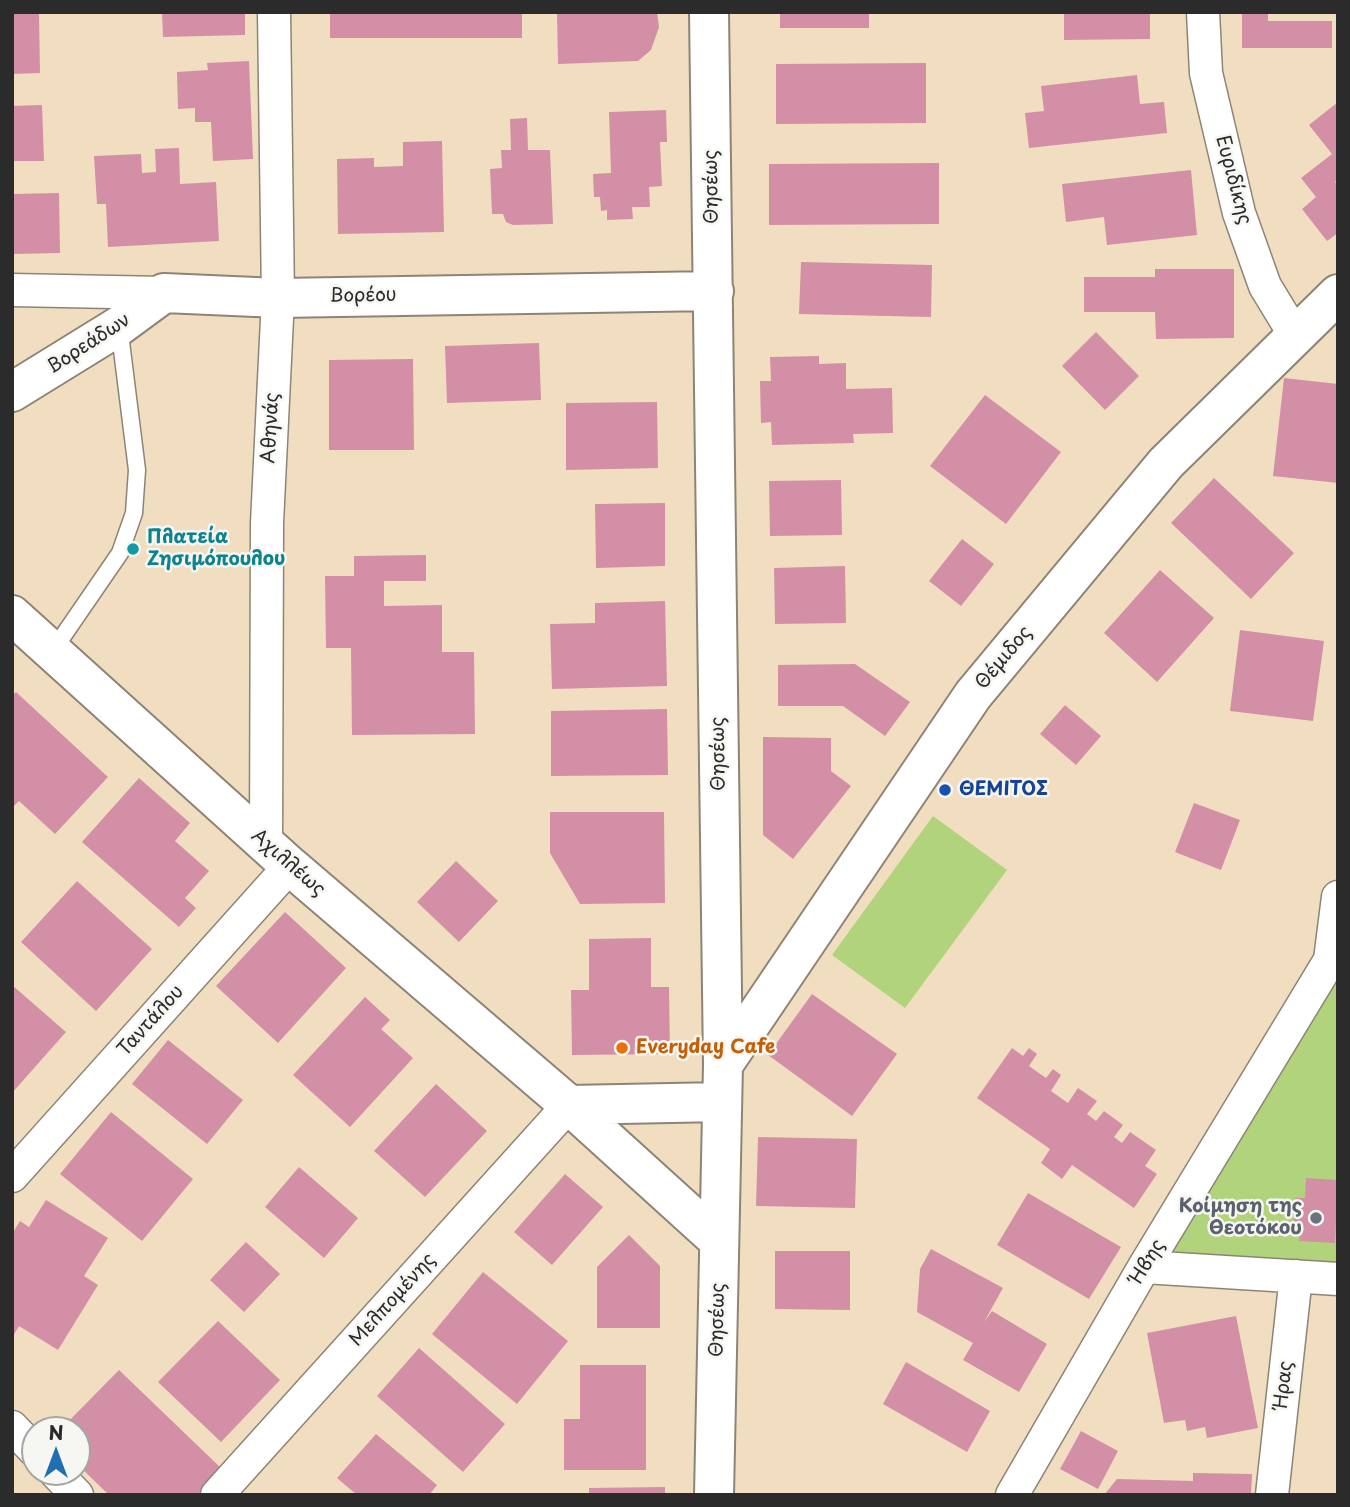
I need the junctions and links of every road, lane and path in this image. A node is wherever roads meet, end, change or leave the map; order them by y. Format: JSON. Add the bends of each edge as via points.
{"nodes":[{"id":1,"x":274,"y":12,"type":"edge"},
{"id":2,"x":709,"y":12,"type":"edge"},
{"id":3,"x":1203,"y":12,"type":"edge"},
{"id":4,"x":12,"y":290,"type":"edge"},
{"id":5,"x":714,"y":291,"type":"junction"},
{"id":6,"x":164,"y":293,"type":"junction"},
{"id":7,"x":1338,"y":294,"type":"edge"},
{"id":8,"x":278,"y":298,"type":"junction"},
{"id":9,"x":119,"y":326,"type":"junction"},
{"id":10,"x":1296,"y":337,"type":"junction"},
{"id":11,"x":12,"y":393,"type":"edge"},
{"id":12,"x":15,"y":623,"type":"edge"},
{"id":13,"x":52,"y":652,"type":"junction"},
{"id":14,"x":278,"y":855,"type":"junction"},
{"id":15,"x":1338,"y":897,"type":"edge"},
{"id":16,"x":1334,"y":969,"type":"edge"},
{"id":17,"x":722,"y":1084,"type":"junction"},
{"id":18,"x":569,"y":1105,"type":"junction"},
{"id":19,"x":12,"y":1176,"type":"edge"},
{"id":20,"x":719,"y":1241,"type":"junction"},
{"id":21,"x":1144,"y":1268,"type":"junction"},
{"id":22,"x":1296,"y":1276,"type":"junction"},
{"id":23,"x":1338,"y":1279,"type":"edge"},
{"id":24,"x":216,"y":1495,"type":"edge"},
{"id":25,"x":714,"y":1495,"type":"edge"},
{"id":26,"x":1012,"y":1495,"type":"edge"},
{"id":27,"x":1272,"y":1495,"type":"edge"}],
"edges":[{"from":1,"to":8,"type":"street","name":"Αθηνάς"},
{"from":2,"to":5,"type":"street","name":"Θησέως"},
{"from":3,"to":10,"type":"street","name":"Ευριδίκης","via":[[1206,73],[1240,213],[1265,286]]},
{"from":4,"to":6,"type":"street","name":"Βορέου"},
{"from":5,"to":8,"type":"street","name":"Βορέου"},
{"from":5,"to":17,"type":"street","name":"Θησέως"},
{"from":6,"to":8,"type":"street","name":"Βορέου"},
{"from":6,"to":9,"type":"street","name":"Βορεάδων"},
{"from":7,"to":10,"type":"street","name":"Θέμιδος"},
{"from":8,"to":14,"type":"street","name":"Αθηνάς","via":[[267,523]]},
{"from":9,"to":11,"type":"street","name":"Βορεάδων"},
{"from":9,"to":13,"type":"lane","via":[[137,470],[134,513],[120,553]]},
{"from":10,"to":17,"type":"street","name":"Θέμιδος","via":[[1166,463],[973,695]]},
{"from":12,"to":13,"type":"street","name":"Αχιλλέως"},
{"from":13,"to":14,"type":"street","name":"Αχιλλέως"},
{"from":14,"to":18,"type":"street","name":"Αχιλλέως"},
{"from":14,"to":19,"type":"street","name":"Ταντάλου"},
{"from":15,"to":16,"type":"street"},
{"from":16,"to":21,"type":"street","name":"Ήβης"},
{"from":17,"to":18,"type":"street"},
{"from":17,"to":20,"type":"street","name":"Θησέως"},
{"from":18,"to":20,"type":"street","name":"Αχιλλέως"},
{"from":18,"to":24,"type":"street","name":"Μελπομένης"},
{"from":20,"to":25,"type":"street","name":"Θησέως"},
{"from":21,"to":22,"type":"street"},
{"from":21,"to":26,"type":"street","name":"Ήβης"},
{"from":22,"to":23,"type":"street"},
{"from":22,"to":27,"type":"street","name":"Ήρας"}]}
